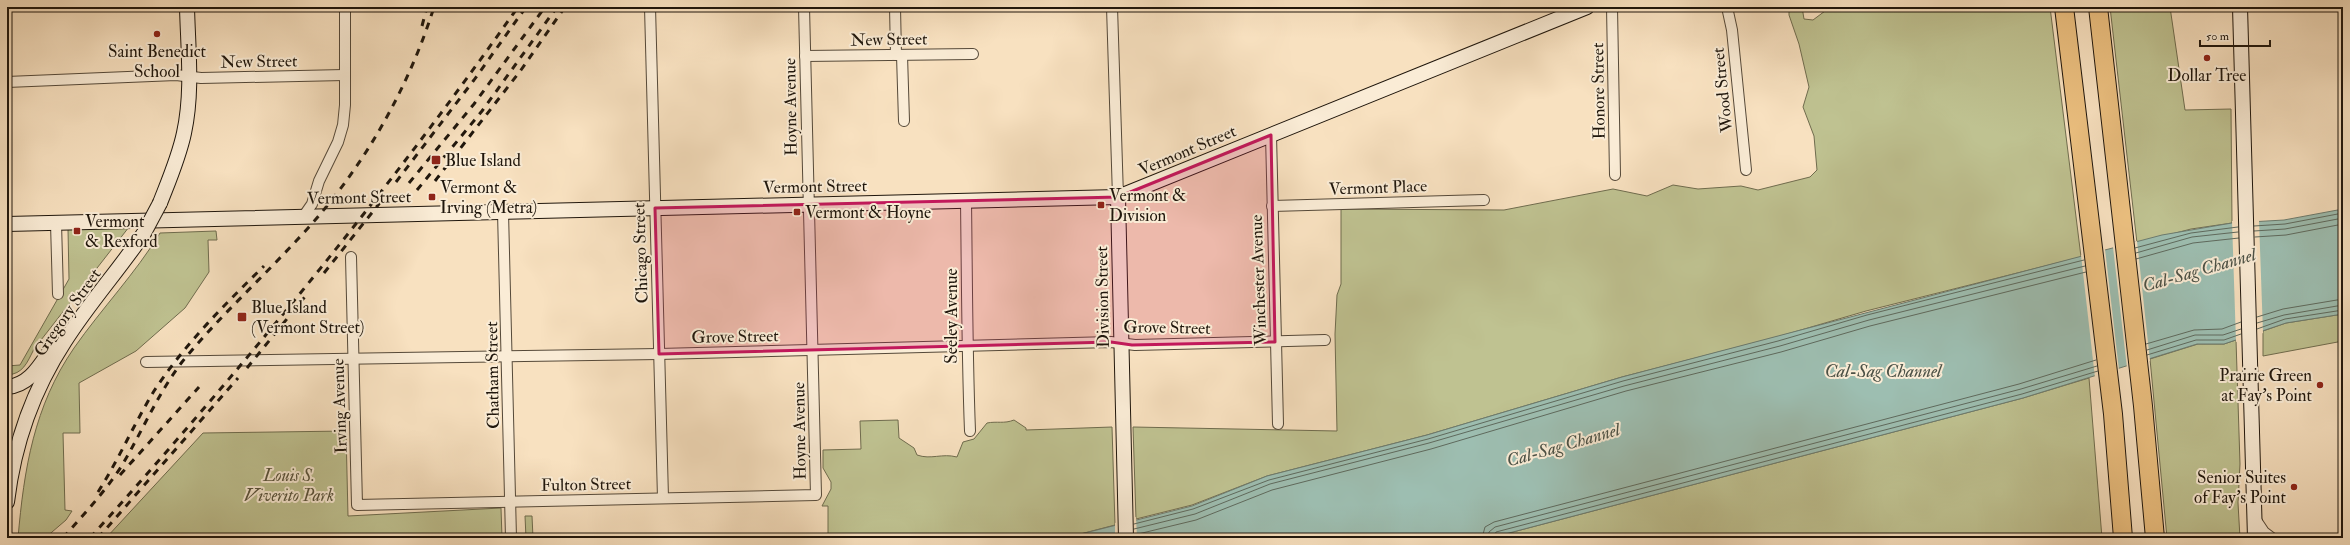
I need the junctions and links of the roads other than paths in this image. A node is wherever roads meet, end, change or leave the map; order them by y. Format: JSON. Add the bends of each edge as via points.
{"nodes":[{"id":1,"x":187,"y":7,"type":"edge"},
{"id":2,"x":345,"y":7,"type":"edge"},
{"id":3,"x":650,"y":7,"type":"edge"},
{"id":4,"x":804,"y":7,"type":"edge"},
{"id":5,"x":895,"y":7,"type":"edge"},
{"id":6,"x":1112,"y":7,"type":"edge"},
{"id":7,"x":1587,"y":7,"type":"edge"},
{"id":8,"x":1612,"y":7,"type":"edge"},
{"id":9,"x":1727,"y":7,"type":"edge"},
{"id":10,"x":2064,"y":7,"type":"edge"},
{"id":11,"x":2098,"y":7,"type":"edge"},
{"id":12,"x":2240,"y":7,"type":"edge"},
{"id":13,"x":972,"y":54,"type":"dead end"},
{"id":14,"x":899,"y":55,"type":"junction"},
{"id":15,"x":805,"y":56,"type":"junction"},
{"id":16,"x":344,"y":75,"type":"junction"},
{"id":17,"x":189,"y":77,"type":"junction"},
{"id":18,"x":7,"y":82,"type":"edge"},
{"id":19,"x":904,"y":121,"type":"dead end"},
{"id":20,"x":1271,"y":135,"type":"junction"},
{"id":21,"x":1746,"y":170,"type":"dead end"},
{"id":22,"x":1615,"y":175,"type":"dead end"},
{"id":23,"x":1118,"y":197,"type":"junction"},
{"id":24,"x":966,"y":200,"type":"junction"},
{"id":25,"x":1484,"y":200,"type":"dead end"},
{"id":26,"x":809,"y":204,"type":"junction"},
{"id":27,"x":1272,"y":206,"type":"junction"},
{"id":28,"x":655,"y":208,"type":"junction"},
{"id":29,"x":503,"y":212,"type":"junction"},
{"id":30,"x":302,"y":217,"type":"junction"},
{"id":31,"x":56,"y":222,"type":"junction"},
{"id":32,"x":7,"y":224,"type":"edge"},
{"id":33,"x":351,"y":257,"type":"dead end"},
{"id":34,"x":58,"y":294,"type":"dead end"},
{"id":35,"x":97,"y":296,"type":"junction"},
{"id":36,"x":1325,"y":340,"type":"dead end"},
{"id":37,"x":1276,"y":342,"type":"junction"},
{"id":38,"x":1121,"y":343,"type":"junction"},
{"id":39,"x":968,"y":346,"type":"junction"},
{"id":40,"x":813,"y":350,"type":"junction"},
{"id":41,"x":659,"y":354,"type":"junction"},
{"id":42,"x":507,"y":356,"type":"junction"},
{"id":43,"x":353,"y":359,"type":"junction"},
{"id":44,"x":146,"y":362,"type":"dead end"},
{"id":45,"x":7,"y":387,"type":"edge"},
{"id":46,"x":1278,"y":424,"type":"dead end"},
{"id":47,"x":970,"y":431,"type":"dead end"},
{"id":48,"x":816,"y":495,"type":"joint"},
{"id":49,"x":663,"y":498,"type":"junction"},
{"id":50,"x":510,"y":501,"type":"junction"},
{"id":51,"x":7,"y":502,"type":"edge"},
{"id":52,"x":357,"y":505,"type":"joint"},
{"id":53,"x":2254,"y":517,"type":"junction"},
{"id":54,"x":511,"y":538,"type":"edge"},
{"id":55,"x":1126,"y":538,"type":"edge"},
{"id":56,"x":2123,"y":538,"type":"edge"},
{"id":57,"x":2155,"y":538,"type":"edge"},
{"id":58,"x":2255,"y":538,"type":"edge"},
{"id":59,"x":2272,"y":538,"type":"edge"}],
"edges":[{"from":1,"to":17,"type":"street","name":"Gregory Street"},
{"from":2,"to":16,"type":"street"},
{"from":3,"to":28,"type":"street","name":"Chicago Street"},
{"from":4,"to":15,"type":"street","name":"Hoyne Avenue"},
{"from":5,"to":14,"type":"street"},
{"from":6,"to":23,"type":"street","name":"Division Street"},
{"from":7,"to":20,"type":"street","name":"Vermont Street"},
{"from":8,"to":22,"type":"street","name":"Honore Street"},
{"from":9,"to":21,"type":"street","name":"Wood Street","via":[[1732,30]]},
{"from":10,"to":56,"type":"highway","via":[[2112,414]]},
{"from":11,"to":57,"type":"highway","via":[[2143,406]]},
{"from":12,"to":53,"type":"street"},
{"from":13,"to":14,"type":"street","name":"New Street"},
{"from":14,"to":15,"type":"street","name":"New Street"},
{"from":14,"to":19,"type":"street"},
{"from":15,"to":26,"type":"street","name":"Hoyne Avenue"},
{"from":16,"to":17,"type":"street","name":"New Street"},
{"from":16,"to":30,"type":"street","via":[[345,105],[338,142],[321,177],[312,204]]},
{"from":17,"to":18,"type":"street","name":"New Street","via":[[176,75]]},
{"from":17,"to":35,"type":"street","name":"Gregory Street","bridge":true,"via":[[184,132],[160,203],[144,233]]},
{"from":20,"to":23,"type":"street","name":"Vermont Street"},
{"from":20,"to":27,"type":"street","name":"Winchester Avenue"},
{"from":23,"to":24,"type":"street","name":"Vermont Street"},
{"from":23,"to":38,"type":"street","name":"Division Street"},
{"from":24,"to":26,"type":"street","name":"Vermont Street"},
{"from":24,"to":39,"type":"street","name":"Seeley Avenue"},
{"from":25,"to":27,"type":"street","name":"Vermont Place"},
{"from":26,"to":28,"type":"street","name":"Vermont Street"},
{"from":26,"to":40,"type":"street","name":"Hoyne Avenue"},
{"from":27,"to":37,"type":"street","name":"Winchester Avenue"},
{"from":28,"to":29,"type":"street","name":"Vermont Street"},
{"from":28,"to":41,"type":"street","name":"Chicago Street"},
{"from":29,"to":30,"type":"street","name":"Vermont Street"},
{"from":29,"to":42,"type":"street","name":"Chatham Street"},
{"from":30,"to":31,"type":"street","name":"Vermont Street"},
{"from":31,"to":32,"type":"street","name":"Vermont Street"},
{"from":31,"to":34,"type":"street"},
{"from":33,"to":43,"type":"street","name":"Irving Avenue"},
{"from":35,"to":45,"type":"street","via":[[68,327],[35,372],[25,382]]},
{"from":35,"to":51,"type":"street","name":"Gregory Street","via":[[64,342],[32,403],[15,458]]},
{"from":36,"to":37,"type":"street","name":"Grove Street"},
{"from":37,"to":38,"type":"street","name":"Grove Street","via":[[1135,345]]},
{"from":37,"to":46,"type":"street","name":"Winchester Avenue"},
{"from":38,"to":39,"type":"street","name":"Grove Street"},
{"from":38,"to":55,"type":"street","name":"Division Street"},
{"from":39,"to":40,"type":"street","name":"Grove Street"},
{"from":39,"to":47,"type":"street","name":"Seeley Avenue"},
{"from":40,"to":41,"type":"street","name":"Grove Street"},
{"from":40,"to":48,"type":"street","name":"Hoyne Avenue"},
{"from":41,"to":42,"type":"street","name":"Grove Street"},
{"from":41,"to":49,"type":"street","name":"Chicago Street"},
{"from":42,"to":43,"type":"street","name":"Grove Street"},
{"from":42,"to":50,"type":"street","name":"Chatham Street"},
{"from":43,"to":44,"type":"street","name":"Grove Street"},
{"from":43,"to":52,"type":"street","name":"Irving Avenue"},
{"from":48,"to":49,"type":"street","name":"Fulton Street"},
{"from":49,"to":50,"type":"street","name":"Fulton Street"},
{"from":50,"to":52,"type":"street","name":"Fulton Street"},
{"from":50,"to":54,"type":"street","name":"Chatham Street"},
{"from":53,"to":58,"type":"street"},
{"from":53,"to":59,"type":"street","via":[[2264,532]]}]}
